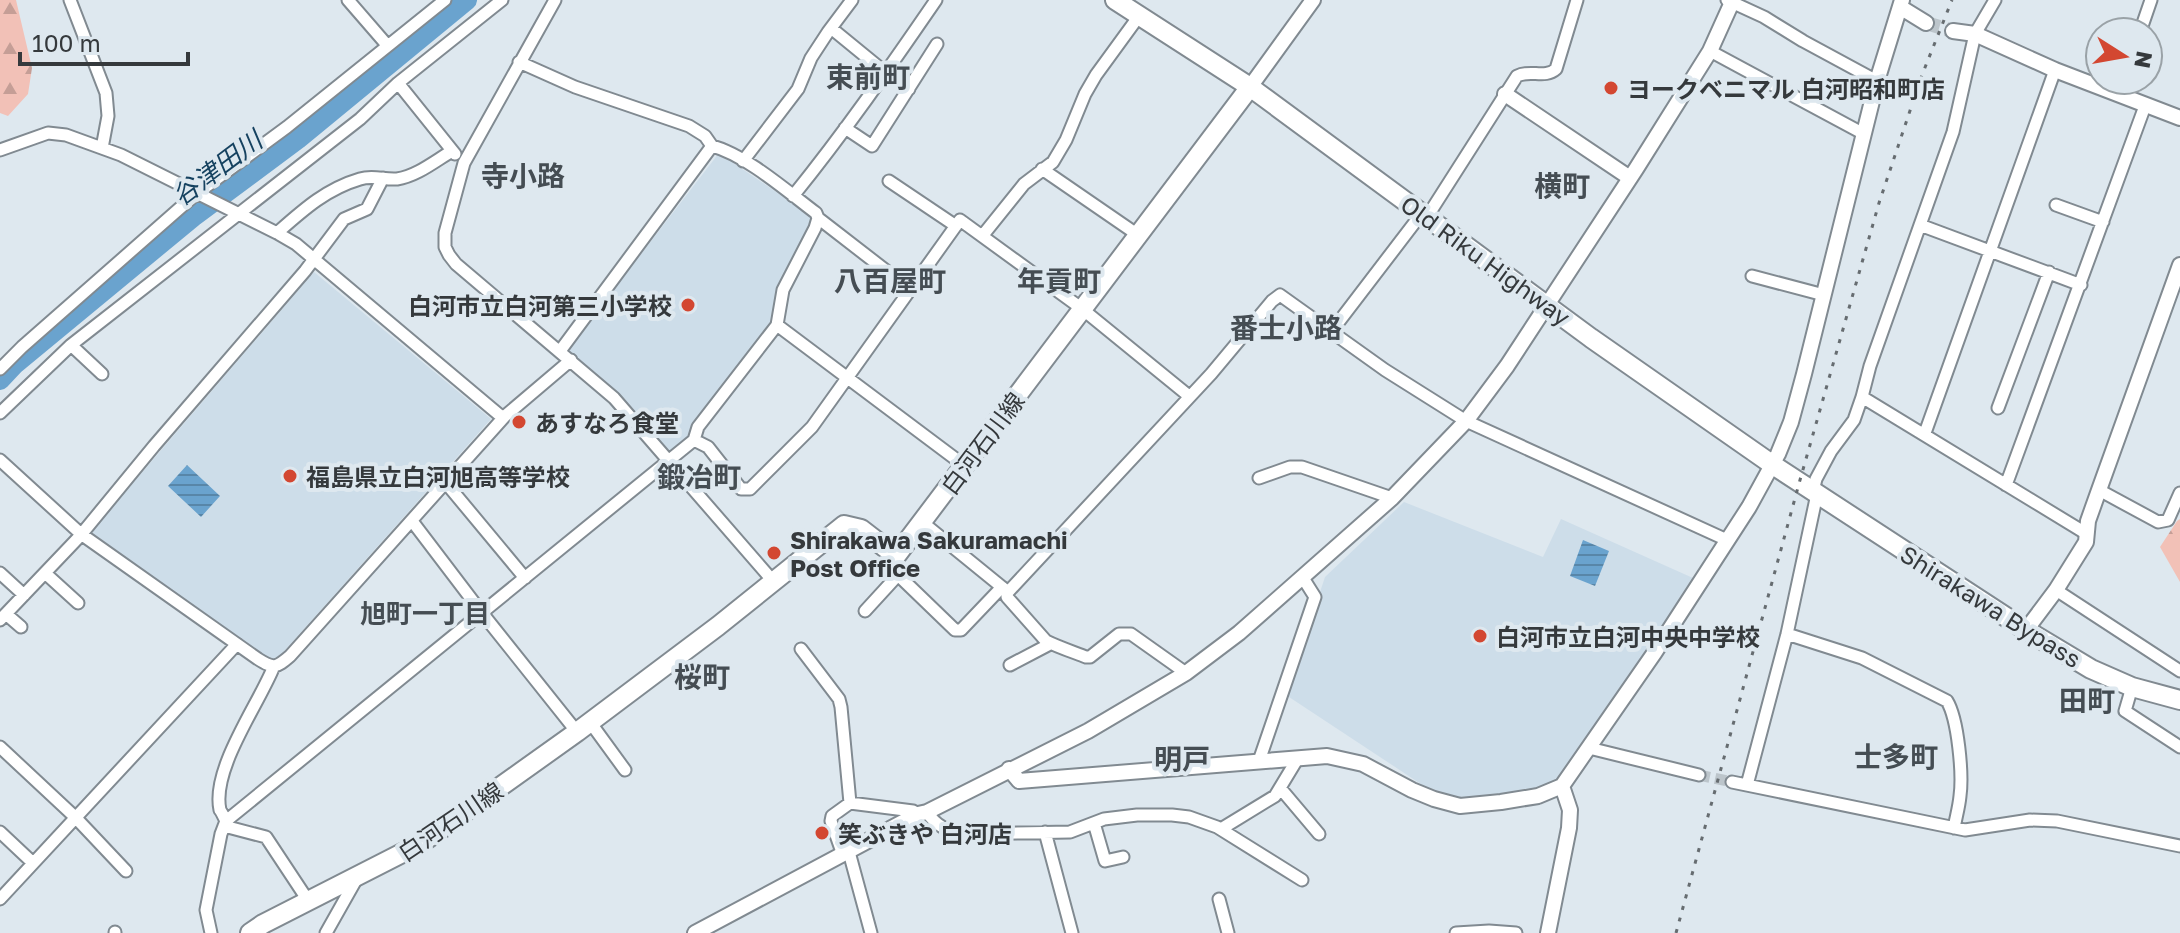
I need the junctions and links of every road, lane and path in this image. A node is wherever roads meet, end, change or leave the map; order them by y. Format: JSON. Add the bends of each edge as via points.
{"nodes":[{"id":1,"x":70,"y":0,"type":"edge"},
{"id":2,"x":348,"y":0,"type":"edge"},
{"id":3,"x":445,"y":0,"type":"edge"},
{"id":4,"x":502,"y":0,"type":"edge"},
{"id":5,"x":555,"y":0,"type":"edge"},
{"id":6,"x":852,"y":0,"type":"edge"},
{"id":7,"x":936,"y":0,"type":"edge"},
{"id":8,"x":1115,"y":0,"type":"edge"},
{"id":9,"x":1313,"y":0,"type":"edge"},
{"id":10,"x":1577,"y":0,"type":"edge"},
{"id":11,"x":1995,"y":0,"type":"edge"},
{"id":12,"x":1730,"y":1,"type":"edge"},
{"id":13,"x":1901,"y":4,"type":"edge"},
{"id":14,"x":1139,"y":16,"type":"junction"},
{"id":15,"x":1926,"y":23,"type":"tunnel mouth"},
{"id":16,"x":831,"y":28,"type":"junction"},
{"id":17,"x":1953,"y":31,"type":"tunnel mouth"},
{"id":18,"x":1975,"y":34,"type":"junction"},
{"id":19,"x":937,"y":44,"type":"dead end"},
{"id":20,"x":387,"y":45,"type":"junction"},
{"id":21,"x":1710,"y":51,"type":"junction"},
{"id":22,"x":519,"y":62,"type":"junction"},
{"id":23,"x":2055,"y":70,"type":"junction"},
{"id":24,"x":887,"y":72,"type":"junction"},
{"id":25,"x":2084,"y":78,"type":"edge"},
{"id":26,"x":1877,"y":81,"type":"junction"},
{"id":27,"x":398,"y":83,"type":"junction"},
{"id":28,"x":1250,"y":87,"type":"junction"},
{"id":29,"x":909,"y":89,"type":"junction"},
{"id":30,"x":1505,"y":94,"type":"junction"},
{"id":31,"x":2132,"y":96,"type":"edge"},
{"id":32,"x":2145,"y":106,"type":"junction"},
{"id":33,"x":2180,"y":118,"type":"edge"},
{"id":34,"x":845,"y":128,"type":"junction"},
{"id":35,"x":1864,"y":134,"type":"junction"},
{"id":36,"x":712,"y":146,"type":"junction"},
{"id":37,"x":102,"y":148,"type":"junction"},
{"id":38,"x":0,"y":150,"type":"edge"},
{"id":39,"x":452,"y":151,"type":"junction"},
{"id":40,"x":743,"y":161,"type":"junction"},
{"id":41,"x":464,"y":163,"type":"junction"},
{"id":42,"x":1042,"y":169,"type":"junction"},
{"id":43,"x":383,"y":178,"type":"junction"},
{"id":44,"x":1630,"y":178,"type":"junction"},
{"id":45,"x":889,"y":181,"type":"dead end"},
{"id":46,"x":199,"y":195,"type":"junction"},
{"id":47,"x":793,"y":196,"type":"junction"},
{"id":48,"x":2056,"y":205,"type":"dead end"},
{"id":49,"x":234,"y":211,"type":"junction"},
{"id":50,"x":1425,"y":215,"type":"junction"},
{"id":51,"x":818,"y":218,"type":"junction"},
{"id":52,"x":2103,"y":222,"type":"junction"},
{"id":53,"x":1920,"y":225,"type":"junction"},
{"id":54,"x":956,"y":226,"type":"junction"},
{"id":55,"x":277,"y":233,"type":"junction"},
{"id":56,"x":983,"y":235,"type":"junction"},
{"id":57,"x":1138,"y":235,"type":"junction"},
{"id":58,"x":1992,"y":250,"type":"junction"},
{"id":59,"x":312,"y":258,"type":"junction"},
{"id":60,"x":2180,"y":265,"type":"edge"},
{"id":61,"x":2049,"y":272,"type":"junction"},
{"id":62,"x":1752,"y":276,"type":"dead end"},
{"id":63,"x":2081,"y":285,"type":"junction"},
{"id":64,"x":911,"y":290,"type":"junction"},
{"id":65,"x":1824,"y":295,"type":"junction"},
{"id":66,"x":1546,"y":304,"type":"junction"},
{"id":67,"x":1081,"y":308,"type":"junction"},
{"id":68,"x":777,"y":325,"type":"junction"},
{"id":69,"x":1331,"y":332,"type":"junction"},
{"id":70,"x":71,"y":345,"type":"junction"},
{"id":71,"x":560,"y":351,"type":"junction"},
{"id":72,"x":571,"y":360,"type":"junction"},
{"id":73,"x":0,"y":369,"type":"edge"},
{"id":74,"x":102,"y":374,"type":"dead end"},
{"id":75,"x":848,"y":376,"type":"junction"},
{"id":76,"x":1189,"y":396,"type":"junction"},
{"id":77,"x":1862,"y":397,"type":"junction"},
{"id":78,"x":1998,"y":408,"type":"dead end"},
{"id":79,"x":0,"y":413,"type":"edge"},
{"id":80,"x":503,"y":418,"type":"junction"},
{"id":81,"x":1466,"y":421,"type":"junction"},
{"id":82,"x":1925,"y":433,"type":"junction"},
{"id":83,"x":694,"y":440,"type":"junction"},
{"id":84,"x":0,"y":460,"type":"edge"},
{"id":85,"x":670,"y":460,"type":"junction"},
{"id":86,"x":1773,"y":465,"type":"junction"},
{"id":87,"x":965,"y":466,"type":"junction"},
{"id":88,"x":1259,"y":478,"type":"dead end"},
{"id":89,"x":446,"y":483,"type":"junction"},
{"id":90,"x":2006,"y":485,"type":"junction"},
{"id":91,"x":2099,"y":490,"type":"junction"},
{"id":92,"x":1815,"y":492,"type":"junction"},
{"id":93,"x":2180,"y":493,"type":"edge"},
{"id":94,"x":1392,"y":498,"type":"junction"},
{"id":95,"x":412,"y":521,"type":"junction"},
{"id":96,"x":922,"y":522,"type":"junction"},
{"id":97,"x":81,"y":534,"type":"junction"},
{"id":98,"x":2087,"y":534,"type":"junction"},
{"id":99,"x":1727,"y":540,"type":"junction"},
{"id":100,"x":896,"y":556,"type":"junction"},
{"id":101,"x":0,"y":573,"type":"edge"},
{"id":102,"x":45,"y":573,"type":"junction"},
{"id":103,"x":898,"y":575,"type":"junction"},
{"id":104,"x":525,"y":578,"type":"junction"},
{"id":105,"x":1303,"y":578,"type":"junction"},
{"id":106,"x":773,"y":581,"type":"junction"},
{"id":107,"x":1005,"y":590,"type":"junction"},
{"id":108,"x":2056,"y":590,"type":"junction"},
{"id":109,"x":24,"y":595,"type":"junction"},
{"id":110,"x":78,"y":603,"type":"dead end"},
{"id":111,"x":865,"y":611,"type":"dead end"},
{"id":112,"x":482,"y":613,"type":"junction"},
{"id":113,"x":3,"y":617,"type":"edge"},
{"id":114,"x":21,"y":627,"type":"dead end"},
{"id":115,"x":2026,"y":630,"type":"junction"},
{"id":116,"x":1787,"y":634,"type":"junction"},
{"id":117,"x":237,"y":644,"type":"junction"},
{"id":118,"x":1050,"y":644,"type":"junction"},
{"id":119,"x":801,"y":649,"type":"dead end"},
{"id":120,"x":1010,"y":665,"type":"dead end"},
{"id":121,"x":274,"y":666,"type":"junction"},
{"id":122,"x":2180,"y":671,"type":"edge"},
{"id":123,"x":1186,"y":673,"type":"junction"},
{"id":124,"x":2132,"y":687,"type":"junction"},
{"id":125,"x":2180,"y":700,"type":"edge"},
{"id":126,"x":584,"y":727,"type":"junction"},
{"id":127,"x":0,"y":747,"type":"edge"},
{"id":128,"x":2180,"y":747,"type":"edge"},
{"id":129,"x":1589,"y":748,"type":"junction"},
{"id":130,"x":1298,"y":758,"type":"junction"},
{"id":131,"x":1259,"y":761,"type":"junction"},
{"id":132,"x":1009,"y":769,"type":"junction"},
{"id":133,"x":625,"y":770,"type":"dead end"},
{"id":134,"x":1699,"y":775,"type":"tunnel mouth"},
{"id":135,"x":1732,"y":782,"type":"tunnel mouth"},
{"id":136,"x":1747,"y":785,"type":"junction"},
{"id":137,"x":1562,"y":786,"type":"junction"},
{"id":138,"x":1281,"y":789,"type":"junction"},
{"id":139,"x":850,"y":803,"type":"junction"},
{"id":140,"x":922,"y":813,"type":"junction"},
{"id":141,"x":75,"y":817,"type":"junction"},
{"id":142,"x":1094,"y":823,"type":"junction"},
{"id":143,"x":225,"y":824,"type":"junction"},
{"id":144,"x":1954,"y":828,"type":"junction"},
{"id":145,"x":1221,"y":829,"type":"junction"},
{"id":146,"x":0,"y":832,"type":"edge"},
{"id":147,"x":1045,"y":832,"type":"junction"},
{"id":148,"x":1319,"y":834,"type":"dead end"},
{"id":149,"x":2180,"y":846,"type":"edge"},
{"id":150,"x":846,"y":854,"type":"junction"},
{"id":151,"x":1123,"y":857,"type":"dead end"},
{"id":152,"x":33,"y":863,"type":"junction"},
{"id":153,"x":126,"y":871,"type":"dead end"},
{"id":154,"x":357,"y":878,"type":"junction"},
{"id":155,"x":1302,"y":880,"type":"dead end"},
{"id":156,"x":0,"y":899,"type":"edge"},
{"id":157,"x":1219,"y":899,"type":"dead end"},
{"id":158,"x":309,"y":902,"type":"junction"},
{"id":159,"x":710,"y":929,"type":"edge"},
{"id":160,"x":211,"y":933,"type":"edge"},
{"id":161,"x":250,"y":933,"type":"edge"},
{"id":162,"x":326,"y":933,"type":"edge"},
{"id":163,"x":695,"y":933,"type":"edge"},
{"id":164,"x":871,"y":933,"type":"edge"},
{"id":165,"x":1072,"y":933,"type":"edge"},
{"id":166,"x":1228,"y":933,"type":"edge"},
{"id":167,"x":1456,"y":933,"type":"edge"},
{"id":168,"x":1516,"y":933,"type":"edge"},
{"id":169,"x":1548,"y":933,"type":"edge"}],
"edges":[{"from":1,"to":37,"type":"street","via":[[106,93]]},
{"from":2,"to":20,"type":"street"},
{"from":3,"to":20,"type":"street"},
{"from":4,"to":27,"type":"street"},
{"from":5,"to":22,"type":"street"},
{"from":6,"to":16,"type":"street"},
{"from":7,"to":24,"type":"street"},
{"from":8,"to":14,"type":"main road"},
{"from":9,"to":28,"type":"street"},
{"from":10,"to":30,"type":"street","via":[[1556,69],[1548,74],[1523,73]]},
{"from":11,"to":18,"type":"street"},
{"from":12,"to":21,"type":"street"},
{"from":12,"to":26,"type":"street"},
{"from":13,"to":15,"type":"street"},
{"from":13,"to":26,"type":"street"},
{"from":14,"to":28,"type":"main road"},
{"from":14,"to":42,"type":"street","via":[[1091,85],[1053,162]]},
{"from":16,"to":24,"type":"street"},
{"from":16,"to":40,"type":"street","via":[[798,89]]},
{"from":17,"to":18,"type":"street"},
{"from":18,"to":23,"type":"street"},
{"from":18,"to":53,"type":"street","via":[[1953,132]]},
{"from":19,"to":29,"type":"street"},
{"from":20,"to":46,"type":"street"},
{"from":21,"to":35,"type":"street"},
{"from":21,"to":44,"type":"street"},
{"from":22,"to":36,"type":"street","via":[[689,126]]},
{"from":22,"to":41,"type":"street"},
{"from":23,"to":25,"type":"street"},
{"from":23,"to":58,"type":"street"},
{"from":24,"to":29,"type":"street"},
{"from":24,"to":34,"type":"street"},
{"from":26,"to":35,"type":"street"},
{"from":27,"to":39,"type":"street"},
{"from":27,"to":49,"type":"street","via":[[360,119]]},
{"from":28,"to":50,"type":"main road","name":"Old Riku Highway"},
{"from":28,"to":57,"type":"main road","name":"白河石川線"},
{"from":29,"to":34,"type":"street","via":[[872,146]]},
{"from":30,"to":44,"type":"street"},
{"from":30,"to":50,"type":"street"},
{"from":31,"to":32,"type":"street"},
{"from":32,"to":33,"type":"street"},
{"from":32,"to":52,"type":"street"},
{"from":34,"to":47,"type":"street"},
{"from":35,"to":65,"type":"street"},
{"from":36,"to":40,"type":"street"},
{"from":36,"to":71,"type":"street"},
{"from":37,"to":38,"type":"street","via":[[48,133]]},
{"from":37,"to":46,"type":"street"},
{"from":39,"to":41,"type":"street"},
{"from":39,"to":43,"type":"street","via":[[412,175]]},
{"from":40,"to":47,"type":"street"},
{"from":41,"to":71,"type":"street","via":[[445,233],[449,255]]},
{"from":42,"to":56,"type":"street"},
{"from":42,"to":57,"type":"street"},
{"from":43,"to":55,"type":"street","via":[[363,178],[324,194]]},
{"from":43,"to":59,"type":"street","via":[[367,209],[344,219]]},
{"from":44,"to":66,"type":"street"},
{"from":45,"to":54,"type":"street"},
{"from":46,"to":49,"type":"street"},
{"from":46,"to":73,"type":"street"},
{"from":47,"to":51,"type":"street"},
{"from":48,"to":52,"type":"street"},
{"from":49,"to":55,"type":"street"},
{"from":49,"to":70,"type":"street"},
{"from":50,"to":66,"type":"main road","name":"Old Riku Highway"},
{"from":50,"to":69,"type":"street"},
{"from":51,"to":64,"type":"street"},
{"from":51,"to":68,"type":"street","via":[[783,290]]},
{"from":52,"to":63,"type":"street"},
{"from":53,"to":58,"type":"street"},
{"from":53,"to":77,"type":"street"},
{"from":54,"to":56,"type":"street","via":[[960,220]]},
{"from":54,"to":64,"type":"street"},
{"from":55,"to":59,"type":"street"},
{"from":56,"to":67,"type":"street"},
{"from":57,"to":67,"type":"main road","name":"白河石川線"},
{"from":58,"to":61,"type":"street"},
{"from":58,"to":82,"type":"street"},
{"from":59,"to":80,"type":"street"},
{"from":59,"to":97,"type":"street"},
{"from":60,"to":91,"type":"street"},
{"from":61,"to":63,"type":"street"},
{"from":61,"to":78,"type":"street"},
{"from":62,"to":65,"type":"street"},
{"from":63,"to":90,"type":"street"},
{"from":64,"to":75,"type":"street"},
{"from":65,"to":86,"type":"street","via":[[1791,422]]},
{"from":66,"to":81,"type":"street"},
{"from":66,"to":86,"type":"main road","name":"Old Riku Highway"},
{"from":67,"to":76,"type":"street"},
{"from":67,"to":87,"type":"main road","name":"白河石川線"},
{"from":68,"to":75,"type":"street"},
{"from":68,"to":83,"type":"street","via":[[698,427]]},
{"from":69,"to":76,"type":"street","via":[[1280,295]]},
{"from":69,"to":81,"type":"street"},
{"from":70,"to":74,"type":"street"},
{"from":70,"to":79,"type":"street"},
{"from":71,"to":72,"type":"street"},
{"from":72,"to":80,"type":"street"},
{"from":72,"to":85,"type":"street"},
{"from":75,"to":83,"type":"street","via":[[812,427],[750,489],[741,489],[708,447]]},
{"from":75,"to":87,"type":"street"},
{"from":76,"to":107,"type":"street"},
{"from":77,"to":82,"type":"street"},
{"from":77,"to":92,"type":"street","via":[[1854,420],[1816,479]]},
{"from":80,"to":89,"type":"street"},
{"from":81,"to":94,"type":"street"},
{"from":81,"to":99,"type":"street"},
{"from":82,"to":90,"type":"street"},
{"from":83,"to":85,"type":"street"},
{"from":84,"to":97,"type":"street"},
{"from":85,"to":104,"type":"street"},
{"from":85,"to":106,"type":"street"},
{"from":86,"to":92,"type":"main road","name":"Old Riku Highway"},
{"from":86,"to":99,"type":"street"},
{"from":87,"to":96,"type":"main road","name":"白河石川線"},
{"from":88,"to":94,"type":"street","via":[[1302,467]]},
{"from":89,"to":95,"type":"street"},
{"from":89,"to":104,"type":"street"},
{"from":90,"to":98,"type":"street"},
{"from":91,"to":93,"type":"street","via":[[2158,522],[2168,520]]},
{"from":91,"to":98,"type":"street"},
{"from":92,"to":115,"type":"main road","name":"Shirakawa Bypass"},
{"from":92,"to":116,"type":"street"},
{"from":94,"to":105,"type":"street"},
{"from":95,"to":112,"type":"street"},
{"from":95,"to":121,"type":"street","via":[[290,656]]},
{"from":96,"to":100,"type":"main road","name":"白河石川線"},
{"from":96,"to":107,"type":"street"},
{"from":97,"to":102,"type":"street"},
{"from":97,"to":117,"type":"street"},
{"from":98,"to":108,"type":"street"},
{"from":99,"to":129,"type":"street"},
{"from":100,"to":103,"type":"street"},
{"from":100,"to":106,"type":"main road","name":"白河石川線","via":[[861,529],[844,525]]},
{"from":101,"to":109,"type":"street"},
{"from":102,"to":109,"type":"street"},
{"from":102,"to":110,"type":"street"},
{"from":103,"to":107,"type":"street","via":[[955,630]]},
{"from":103,"to":111,"type":"street"},
{"from":104,"to":112,"type":"street"},
{"from":105,"to":123,"type":"street"},
{"from":105,"to":131,"type":"street","via":[[1315,597]]},
{"from":106,"to":126,"type":"main road","name":"白河石川線"},
{"from":107,"to":118,"type":"street"},
{"from":108,"to":115,"type":"street"},
{"from":108,"to":122,"type":"street"},
{"from":109,"to":113,"type":"street"},
{"from":112,"to":126,"type":"street"},
{"from":112,"to":143,"type":"street"},
{"from":113,"to":114,"type":"street"},
{"from":115,"to":124,"type":"main road","name":"Shirakawa Bypass"},
{"from":116,"to":136,"type":"street"},
{"from":116,"to":144,"type":"street","via":[[1862,658],[1947,701],[1958,743],[1961,794]]},
{"from":117,"to":121,"type":"street"},
{"from":117,"to":141,"type":"street"},
{"from":118,"to":120,"type":"street"},
{"from":118,"to":123,"type":"street","via":[[1090,657],[1119,634],[1131,634]]},
{"from":119,"to":139,"type":"street","via":[[839,699]]},
{"from":121,"to":143,"type":"street","via":[[227,760],[220,790]]},
{"from":123,"to":132,"type":"street","via":[[1088,731]]},
{"from":124,"to":125,"type":"main road","name":"Shirakawa Bypass"},
{"from":124,"to":128,"type":"street","via":[[2125,711]]},
{"from":126,"to":133,"type":"street"},
{"from":126,"to":154,"type":"main road","name":"白河石川線","via":[[420,844]]},
{"from":127,"to":141,"type":"street"},
{"from":129,"to":134,"type":"street"},
{"from":129,"to":137,"type":"street"},
{"from":130,"to":131,"type":"street"},
{"from":130,"to":137,"type":"street","via":[[1327,756],[1363,764],[1412,790],[1460,806],[1538,796]]},
{"from":130,"to":138,"type":"street"},
{"from":131,"to":132,"type":"street","via":[[1019,781]]},
{"from":132,"to":140,"type":"street"},
{"from":135,"to":136,"type":"street"},
{"from":136,"to":144,"type":"street"},
{"from":137,"to":169,"type":"street","via":[[1569,828]]},
{"from":138,"to":145,"type":"street"},
{"from":138,"to":148,"type":"street"},
{"from":139,"to":140,"type":"street"},
{"from":139,"to":150,"type":"street","via":[[831,821]]},
{"from":140,"to":147,"type":"street","via":[[934,824],[962,834]]},
{"from":140,"to":150,"type":"street"},
{"from":141,"to":152,"type":"street"},
{"from":141,"to":153,"type":"street"},
{"from":142,"to":145,"type":"street","via":[[1172,815]]},
{"from":142,"to":147,"type":"street","via":[[1070,832]]},
{"from":142,"to":151,"type":"street","via":[[1105,861]]},
{"from":143,"to":158,"type":"street","via":[[266,837]]},
{"from":143,"to":160,"type":"street","via":[[206,910]]},
{"from":144,"to":149,"type":"street","via":[[2057,821]]},
{"from":145,"to":155,"type":"street"},
{"from":146,"to":152,"type":"street"},
{"from":147,"to":165,"type":"street"},
{"from":150,"to":159,"type":"street"},
{"from":150,"to":164,"type":"street"},
{"from":152,"to":156,"type":"street"},
{"from":154,"to":158,"type":"main road","name":"白河石川線"},
{"from":154,"to":162,"type":"street"},
{"from":157,"to":166,"type":"street"},
{"from":158,"to":161,"type":"main road","name":"白河石川線"},
{"from":159,"to":163,"type":"street"},
{"from":167,"to":168,"type":"street"}]}
